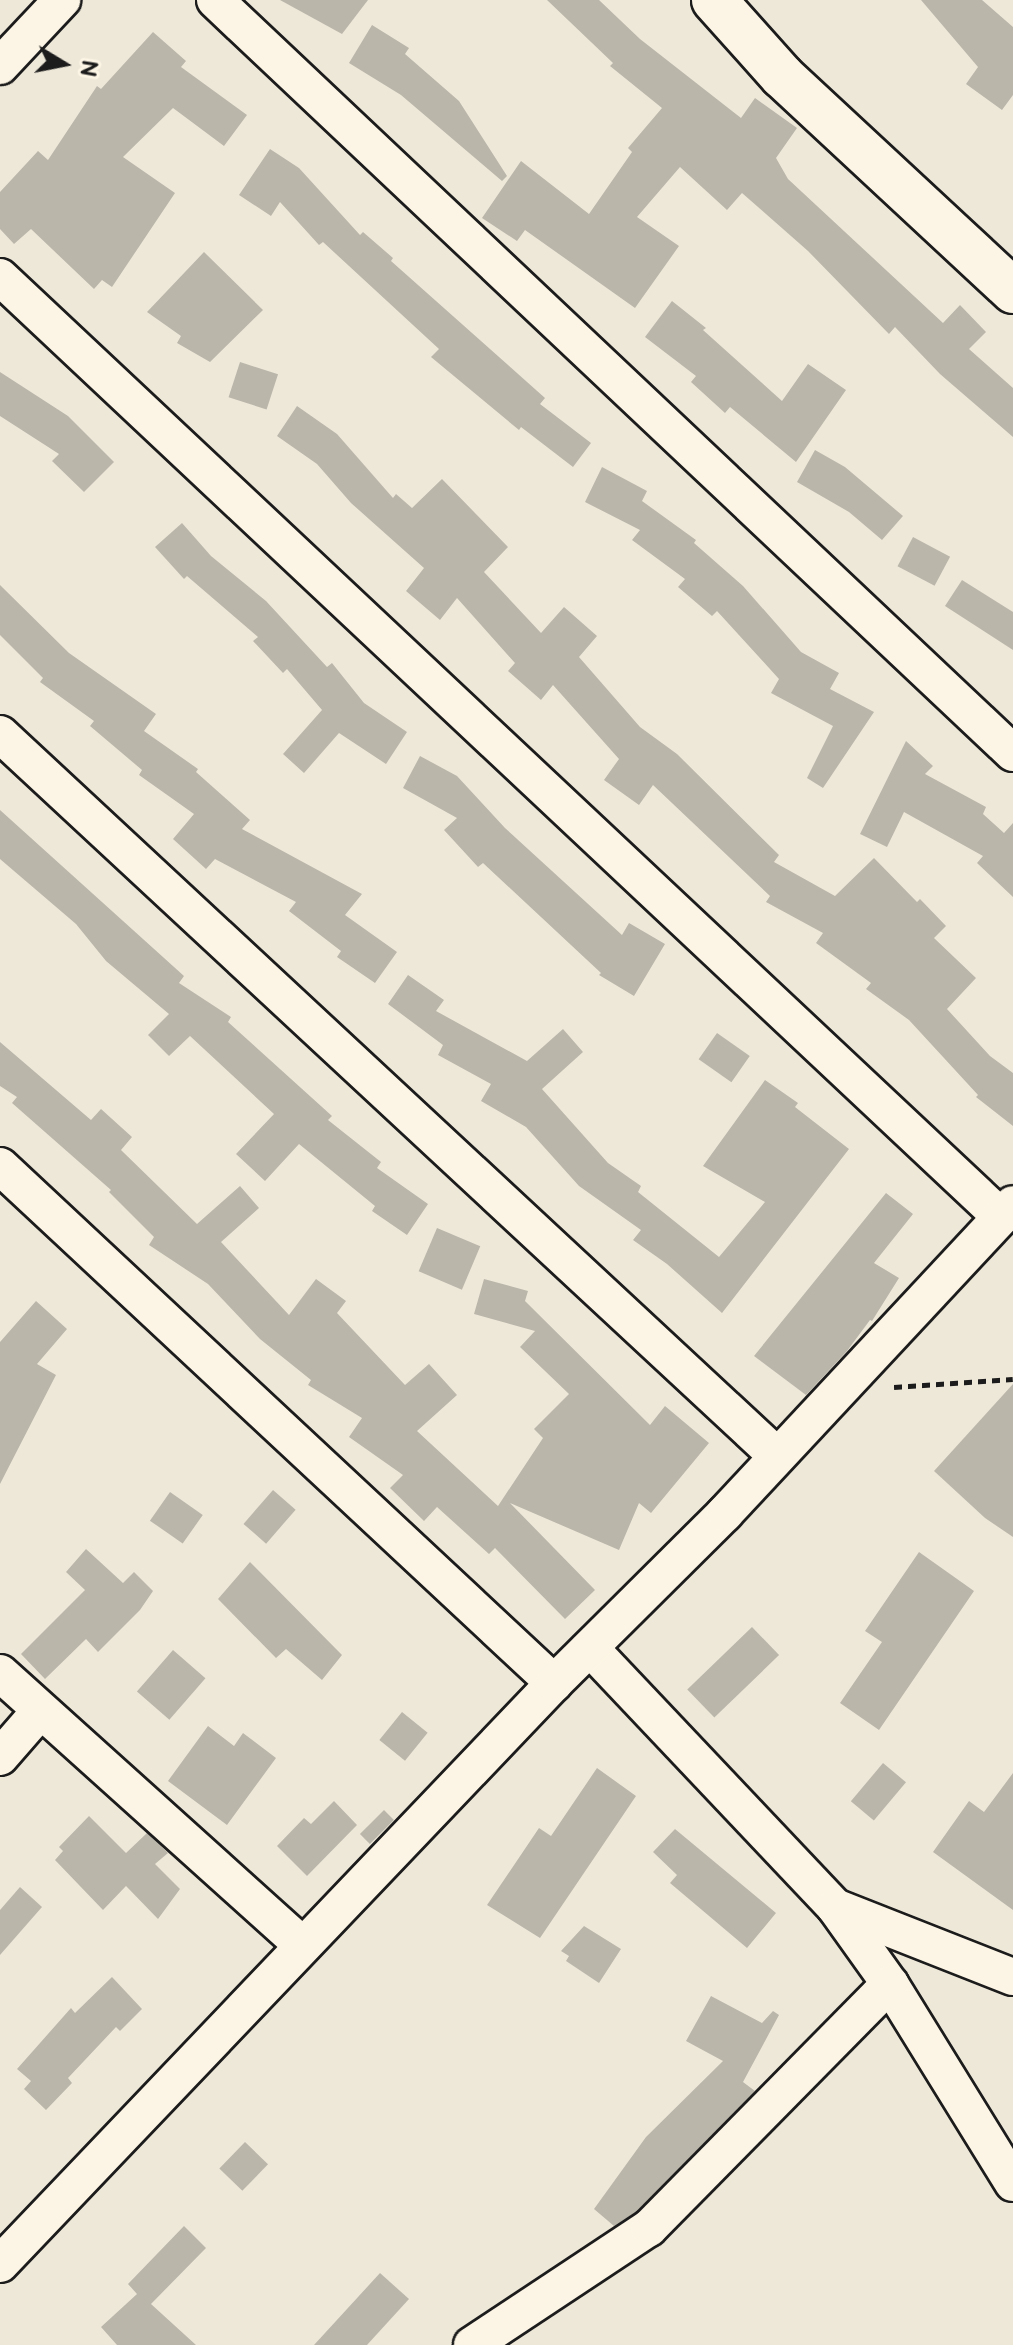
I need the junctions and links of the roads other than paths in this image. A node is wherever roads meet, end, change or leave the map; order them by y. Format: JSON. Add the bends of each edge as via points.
{"nodes":[{"id":1,"x":62,"y":0,"type":"edge"},
{"id":2,"x":215,"y":0,"type":"edge"},
{"id":3,"x":714,"y":0,"type":"edge"},
{"id":4,"x":0,"y":66,"type":"edge"},
{"id":5,"x":0,"y":277,"type":"edge"},
{"id":6,"x":1013,"y":291,"type":"edge"},
{"id":7,"x":0,"y":734,"type":"edge"},
{"id":8,"x":1013,"y":753,"type":"edge"},
{"id":9,"x":0,"y":1166,"type":"edge"},
{"id":10,"x":1007,"y":1211,"type":"edge"},
{"id":11,"x":777,"y":1456,"type":"junction"},
{"id":12,"x":590,"y":1648,"type":"junction"},
{"id":13,"x":0,"y":1673,"type":"edge"},
{"id":14,"x":554,"y":1683,"type":"junction"},
{"id":15,"x":40,"y":1711,"type":"junction"},
{"id":16,"x":0,"y":1757,"type":"edge"},
{"id":17,"x":835,"y":1907,"type":"junction"},
{"id":18,"x":302,"y":1945,"type":"junction"},
{"id":19,"x":1013,"y":1977,"type":"edge"},
{"id":20,"x":890,"y":1984,"type":"junction"},
{"id":21,"x":1013,"y":2183,"type":"edge"},
{"id":22,"x":0,"y":2264,"type":"edge"},
{"id":23,"x":472,"y":2345,"type":"edge"}],
"edges":[{"from":1,"to":4,"type":"street"},
{"from":2,"to":8,"type":"street"},
{"from":3,"to":6,"type":"main road","via":[[782,76]]},
{"from":5,"to":10,"type":"street"},
{"from":7,"to":11,"type":"street"},
{"from":9,"to":14,"type":"street"},
{"from":10,"to":11,"type":"street"},
{"from":11,"to":12,"type":"street"},
{"from":12,"to":14,"type":"street"},
{"from":12,"to":17,"type":"street"},
{"from":13,"to":15,"type":"street"},
{"from":14,"to":18,"type":"street"},
{"from":15,"to":16,"type":"street"},
{"from":15,"to":18,"type":"street"},
{"from":17,"to":19,"type":"street"},
{"from":17,"to":20,"type":"street"},
{"from":18,"to":22,"type":"street"},
{"from":20,"to":21,"type":"street"},
{"from":20,"to":23,"type":"street","via":[[649,2228]]}]}
